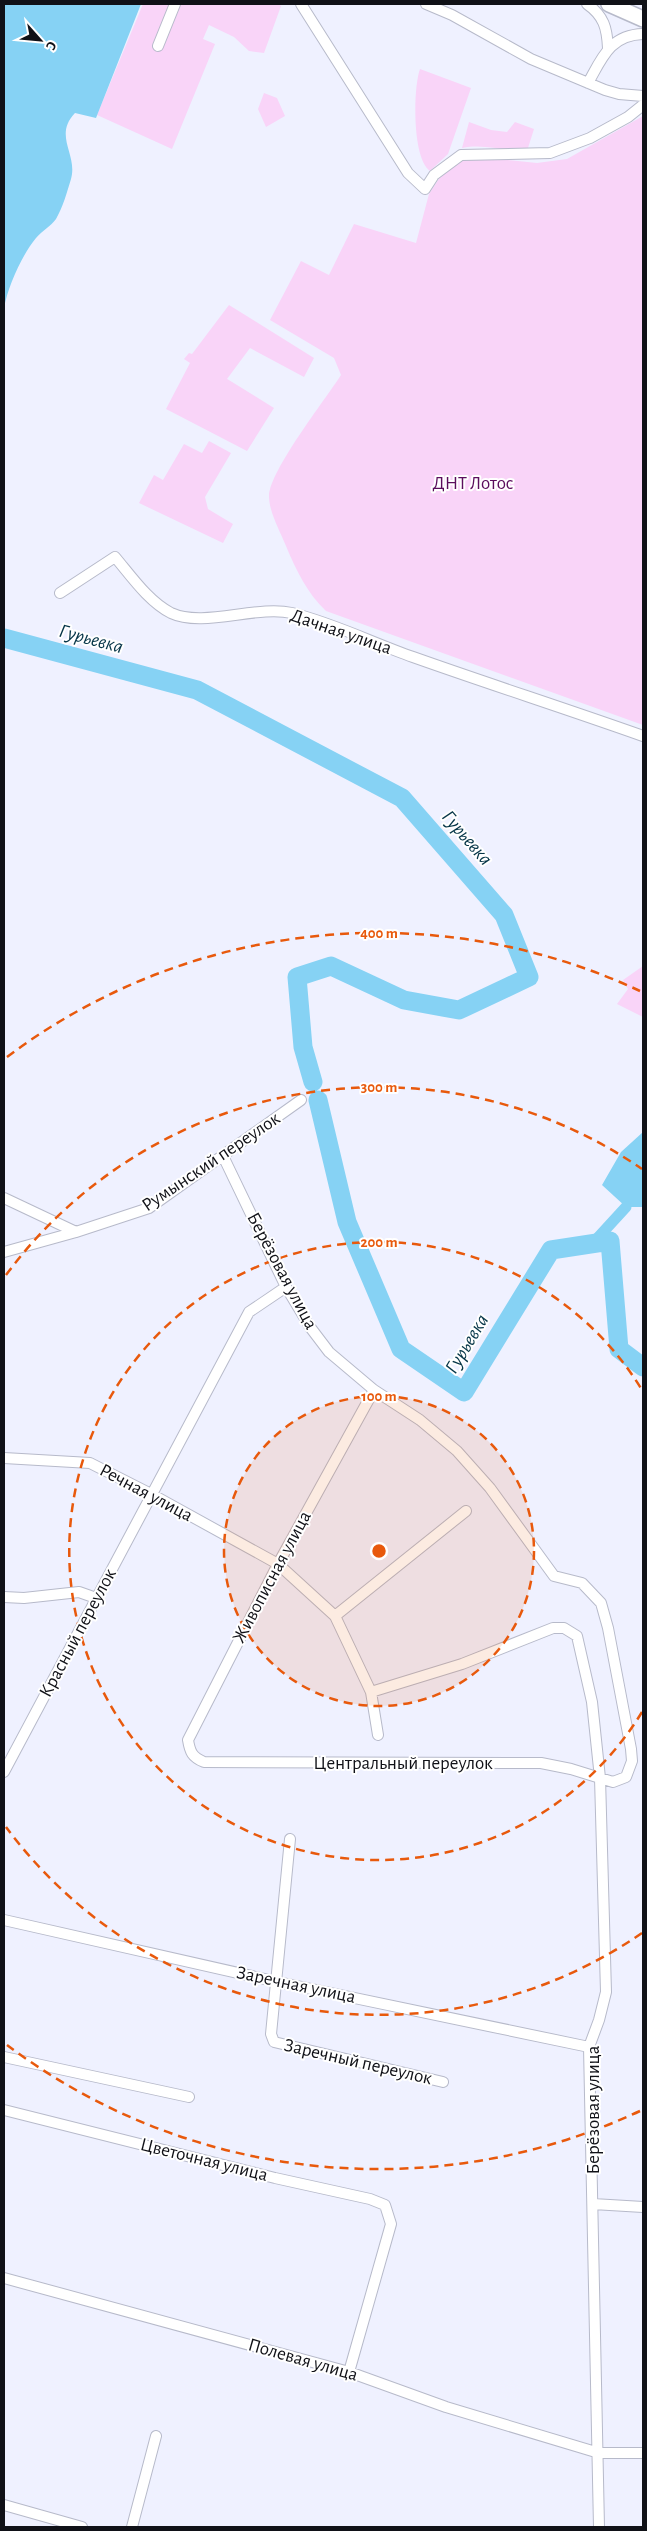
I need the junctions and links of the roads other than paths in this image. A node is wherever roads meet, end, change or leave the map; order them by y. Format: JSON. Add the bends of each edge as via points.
{"nodes":[{"id":1,"x":175,"y":4,"type":"edge"},
{"id":2,"x":301,"y":4,"type":"edge"},
{"id":3,"x":426,"y":4,"type":"edge"},
{"id":4,"x":588,"y":4,"type":"edge"},
{"id":5,"x":609,"y":4,"type":"edge"},
{"id":6,"x":643,"y":19,"type":"edge"},
{"id":7,"x":643,"y":34,"type":"edge"},
{"id":8,"x":158,"y":46,"type":"dead end"},
{"id":9,"x":608,"y":48,"type":"junction"},
{"id":10,"x":588,"y":84,"type":"junction"},
{"id":11,"x":643,"y":96,"type":"edge"},
{"id":12,"x":643,"y":105,"type":"edge"},
{"id":13,"x":60,"y":593,"type":"dead end"},
{"id":14,"x":643,"y":736,"type":"edge"},
{"id":15,"x":301,"y":1100,"type":"dead end"},
{"id":16,"x":223,"y":1156,"type":"junction"},
{"id":17,"x":4,"y":1198,"type":"edge"},
{"id":18,"x":76,"y":1232,"type":"junction"},
{"id":19,"x":4,"y":1252,"type":"edge"},
{"id":20,"x":286,"y":1287,"type":"junction"},
{"id":21,"x":374,"y":1390,"type":"junction"},
{"id":22,"x":4,"y":1458,"type":"edge"},
{"id":23,"x":151,"y":1494,"type":"junction"},
{"id":24,"x":466,"y":1511,"type":"dead end"},
{"id":25,"x":278,"y":1564,"type":"junction"},
{"id":26,"x":544,"y":1565,"type":"joint"},
{"id":27,"x":4,"y":1597,"type":"edge"},
{"id":28,"x":96,"y":1598,"type":"junction"},
{"id":29,"x":335,"y":1616,"type":"junction"},
{"id":30,"x":371,"y":1692,"type":"junction"},
{"id":31,"x":378,"y":1735,"type":"dead end"},
{"id":32,"x":7,"y":1759,"type":"edge"},
{"id":33,"x":204,"y":1762,"type":"joint"},
{"id":34,"x":4,"y":1772,"type":"edge"},
{"id":35,"x":600,"y":1778,"type":"junction"},
{"id":36,"x":290,"y":1839,"type":"dead end"},
{"id":37,"x":4,"y":1920,"type":"edge"},
{"id":38,"x":278,"y":1982,"type":"junction"},
{"id":39,"x":589,"y":2047,"type":"junction"},
{"id":40,"x":4,"y":2057,"type":"edge"},
{"id":41,"x":443,"y":2082,"type":"dead end"},
{"id":42,"x":189,"y":2097,"type":"dead end"},
{"id":43,"x":4,"y":2110,"type":"edge"},
{"id":44,"x":593,"y":2204,"type":"junction"},
{"id":45,"x":643,"y":2207,"type":"edge"},
{"id":46,"x":4,"y":2278,"type":"edge"},
{"id":47,"x":349,"y":2372,"type":"junction"},
{"id":48,"x":156,"y":2436,"type":"dead end"},
{"id":49,"x":643,"y":2452,"type":"edge"},
{"id":50,"x":599,"y":2453,"type":"junction"},
{"id":51,"x":4,"y":2505,"type":"edge"},
{"id":52,"x":82,"y":2527,"type":"edge"},
{"id":53,"x":132,"y":2527,"type":"edge"},
{"id":54,"x":599,"y":2527,"type":"edge"}],
"edges":[{"from":1,"to":8,"type":"street"},
{"from":2,"to":12,"type":"street","via":[[408,173],[425,189],[434,175],[461,155],[550,153],[590,138]]},
{"from":3,"to":10,"type":"street","via":[[531,59]]},
{"from":4,"to":9,"type":"street","via":[[601,16],[607,28]]},
{"from":5,"to":6,"type":"highway"},
{"from":7,"to":9,"type":"street","via":[[622,38]]},
{"from":9,"to":10,"type":"street"},
{"from":10,"to":11,"type":"street","via":[[619,94]]},
{"from":13,"to":14,"type":"street","name":"Дачная улица","via":[[115,557],[155,602],[180,616],[195,618],[264,612],[296,614]]},
{"from":15,"to":16,"type":"street","name":"Румынский переулок"},
{"from":16,"to":18,"type":"street","name":"Румынский переулок","via":[[149,1208]]},
{"from":16,"to":20,"type":"street","name":"Берёзовая улица"},
{"from":17,"to":18,"type":"street"},
{"from":18,"to":19,"type":"street","name":"Румынский переулок"},
{"from":20,"to":21,"type":"street","name":"Берёзовая улица","via":[[329,1352]]},
{"from":20,"to":23,"type":"street","name":"Красный переулок","via":[[249,1312]]},
{"from":21,"to":25,"type":"street","name":"Живописная улица"},
{"from":21,"to":26,"type":"street","name":"Берёзовая улица","via":[[420,1420],[457,1452],[490,1488]]},
{"from":22,"to":23,"type":"street","name":"Речная улица","via":[[90,1463]]},
{"from":23,"to":25,"type":"street","name":"Речная улица"},
{"from":23,"to":28,"type":"street","name":"Красный переулок"},
{"from":24,"to":29,"type":"street"},
{"from":25,"to":29,"type":"street","name":"Центральный переулок"},
{"from":25,"to":33,"type":"street","name":"Живописная улица","via":[[188,1740],[190,1752]]},
{"from":26,"to":35,"type":"street","name":"Центральный переулок","via":[[554,1576],[582,1583],[601,1602],[608,1628],[632,1761],[626,1776],[620,1780],[613,1782]]},
{"from":27,"to":28,"type":"street","via":[[79,1592]]},
{"from":28,"to":32,"type":"street","name":"Красный переулок"},
{"from":29,"to":30,"type":"street","name":"Центральный переулок"},
{"from":30,"to":31,"type":"street","name":"Центральный переулок"},
{"from":30,"to":35,"type":"street","name":"Берёзовая улица","via":[[462,1664],[553,1628],[564,1628],[577,1636],[592,1702]]},
{"from":32,"to":34,"type":"street","name":"Красный переулок"},
{"from":33,"to":35,"type":"street","name":"Центральный переулок","via":[[541,1763]]},
{"from":35,"to":39,"type":"street","name":"Берёзовая улица","via":[[606,1992]]},
{"from":36,"to":38,"type":"street"},
{"from":37,"to":38,"type":"street","name":"Заречная улица"},
{"from":38,"to":39,"type":"street","name":"Заречная улица"},
{"from":38,"to":41,"type":"street","name":"Заречный переулок","via":[[272,2034],[274,2042]]},
{"from":39,"to":44,"type":"street","name":"Берёзовая улица"},
{"from":40,"to":42,"type":"street"},
{"from":43,"to":47,"type":"street","name":"Цветочная улица","via":[[385,2205],[391,2224]]},
{"from":44,"to":45,"type":"street"},
{"from":44,"to":50,"type":"street","name":"Берёзовая улица"},
{"from":46,"to":47,"type":"street","name":"Полевая улица"},
{"from":47,"to":50,"type":"street","name":"Полевая улица","via":[[446,2407]]},
{"from":48,"to":53,"type":"street"},
{"from":49,"to":50,"type":"street","name":"Полевая улица"},
{"from":50,"to":54,"type":"street","name":"Берёзовая улица"},
{"from":51,"to":52,"type":"street"}]}
